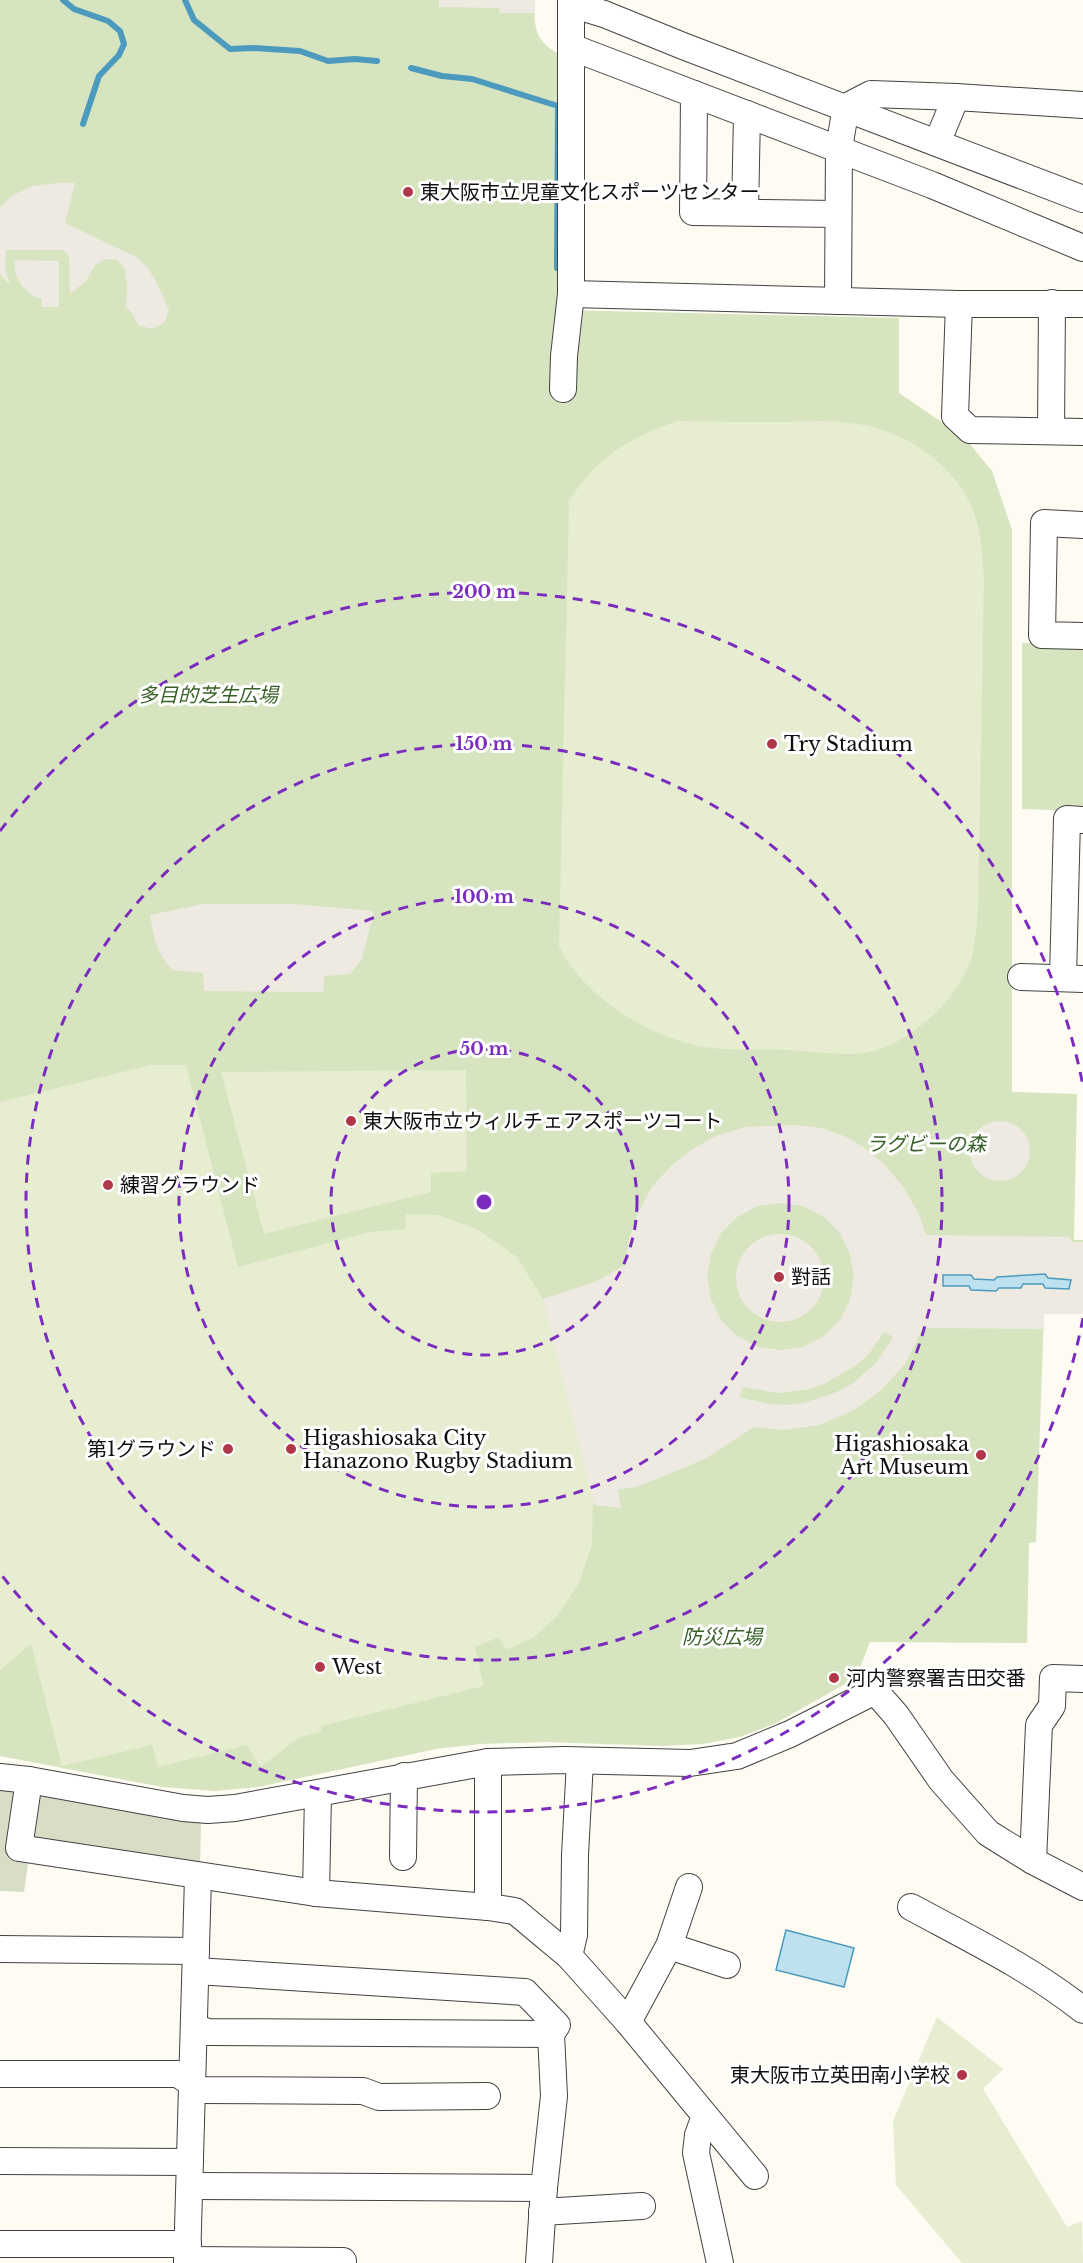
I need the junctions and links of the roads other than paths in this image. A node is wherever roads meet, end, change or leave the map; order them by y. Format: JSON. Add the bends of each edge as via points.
{"nodes":[{"id":1,"x":571,"y":2,"type":"edge"},
{"id":2,"x":571,"y":47,"type":"junction"},
{"id":3,"x":694,"y":94,"type":"junction"},
{"id":4,"x":956,"y":97,"type":"junction"},
{"id":5,"x":1083,"y":105,"type":"edge"},
{"id":6,"x":846,"y":107,"type":"junction"},
{"id":7,"x":747,"y":114,"type":"junction"},
{"id":8,"x":937,"y":143,"type":"junction"},
{"id":9,"x":839,"y":148,"type":"junction"},
{"id":10,"x":1083,"y":199,"type":"edge"},
{"id":11,"x":745,"y":213,"type":"junction"},
{"id":12,"x":838,"y":214,"type":"junction"},
{"id":13,"x":1083,"y":248,"type":"edge"},
{"id":14,"x":571,"y":294,"type":"junction"},
{"id":15,"x":838,"y":301,"type":"junction"},
{"id":16,"x":1052,"y":303,"type":"junction"},
{"id":17,"x":959,"y":304,"type":"junction"},
{"id":18,"x":1083,"y":304,"type":"edge"},
{"id":19,"x":563,"y":389,"type":"dead end"},
{"id":20,"x":1051,"y":431,"type":"junction"},
{"id":21,"x":1083,"y":432,"type":"edge"},
{"id":22,"x":1083,"y":525,"type":"edge"},
{"id":23,"x":1083,"y":636,"type":"edge"},
{"id":24,"x":1083,"y":819,"type":"edge"},
{"id":25,"x":1074,"y":911,"type":"edge"},
{"id":26,"x":1021,"y":977,"type":"dead end"},
{"id":27,"x":1073,"y":978,"type":"edge"},
{"id":28,"x":1083,"y":1679,"type":"edge"},
{"id":29,"x":580,"y":1761,"type":"junction"},
{"id":30,"x":488,"y":1762,"type":"junction"},
{"id":31,"x":404,"y":1776,"type":"junction"},
{"id":32,"x":0,"y":1777,"type":"edge"},
{"id":33,"x":29,"y":1780,"type":"junction"},
{"id":34,"x":318,"y":1794,"type":"junction"},
{"id":35,"x":403,"y":1857,"type":"dead end"},
{"id":36,"x":1033,"y":1861,"type":"junction"},
{"id":37,"x":198,"y":1877,"type":"junction"},
{"id":38,"x":688,"y":1887,"type":"dead end"},
{"id":39,"x":1083,"y":1887,"type":"edge"},
{"id":40,"x":316,"y":1893,"type":"junction"},
{"id":41,"x":488,"y":1907,"type":"junction"},
{"id":42,"x":911,"y":1907,"type":"dead end"},
{"id":43,"x":669,"y":1946,"type":"junction"},
{"id":44,"x":0,"y":1949,"type":"edge"},
{"id":45,"x":569,"y":1956,"type":"junction"},
{"id":46,"x":196,"y":1961,"type":"junction"},
{"id":47,"x":727,"y":1965,"type":"dead end"},
{"id":48,"x":1083,"y":2010,"type":"edge"},
{"id":49,"x":628,"y":2022,"type":"junction"},
{"id":50,"x":195,"y":2028,"type":"junction"},
{"id":51,"x":551,"y":2034,"type":"junction"},
{"id":52,"x":0,"y":2074,"type":"edge"},
{"id":53,"x":193,"y":2083,"type":"junction"},
{"id":54,"x":488,"y":2096,"type":"dead end"},
{"id":55,"x":705,"y":2115,"type":"junction"},
{"id":56,"x":0,"y":2161,"type":"edge"},
{"id":57,"x":190,"y":2174,"type":"junction"},
{"id":58,"x":755,"y":2176,"type":"dead end"},
{"id":59,"x":543,"y":2200,"type":"junction"},
{"id":60,"x":642,"y":2206,"type":"dead end"},
{"id":61,"x":0,"y":2244,"type":"edge"},
{"id":62,"x":187,"y":2256,"type":"edge"},
{"id":63,"x":343,"y":2261,"type":"dead end"},
{"id":64,"x":539,"y":2263,"type":"edge"},
{"id":65,"x":720,"y":2263,"type":"edge"}],
"edges":[{"from":1,"to":2,"type":"street"},
{"from":1,"to":6,"type":"street"},
{"from":2,"to":3,"type":"street"},
{"from":2,"to":14,"type":"street"},
{"from":3,"to":7,"type":"street"},
{"from":3,"to":11,"type":"street","via":[[693,212]]},
{"from":4,"to":5,"type":"street"},
{"from":4,"to":6,"type":"street","via":[[871,94]]},
{"from":4,"to":8,"type":"street"},
{"from":6,"to":8,"type":"street"},
{"from":6,"to":9,"type":"street"},
{"from":7,"to":9,"type":"street"},
{"from":7,"to":11,"type":"street"},
{"from":8,"to":10,"type":"street"},
{"from":9,"to":12,"type":"street"},
{"from":9,"to":13,"type":"street"},
{"from":11,"to":12,"type":"street"},
{"from":12,"to":15,"type":"street"},
{"from":14,"to":15,"type":"street"},
{"from":14,"to":19,"type":"street"},
{"from":15,"to":17,"type":"street"},
{"from":16,"to":17,"type":"street"},
{"from":16,"to":18,"type":"street"},
{"from":16,"to":20,"type":"street"},
{"from":17,"to":20,"type":"street","via":[[955,416],[970,429]]},
{"from":20,"to":21,"type":"street"},
{"from":22,"to":23,"type":"street","via":[[1044,524],[1042,635]]},
{"from":24,"to":25,"type":"street","via":[[1067,819]]},
{"from":25,"to":27,"type":"street"},
{"from":26,"to":27,"type":"street"},
{"from":28,"to":36,"type":"street","via":[[1053,1678],[1052,1706],[1039,1725]]},
{"from":29,"to":30,"type":"street"},
{"from":29,"to":36,"type":"street","via":[[690,1763],[737,1756],[875,1691],[941,1780],[988,1833]]},
{"from":29,"to":45,"type":"street","via":[[574,1935]]},
{"from":30,"to":31,"type":"street"},
{"from":30,"to":41,"type":"street"},
{"from":31,"to":34,"type":"street"},
{"from":31,"to":35,"type":"street"},
{"from":32,"to":33,"type":"street"},
{"from":33,"to":34,"type":"street","via":[[208,1810]]},
{"from":33,"to":37,"type":"street","via":[[19,1848]]},
{"from":34,"to":40,"type":"street"},
{"from":36,"to":39,"type":"street"},
{"from":37,"to":40,"type":"street"},
{"from":37,"to":46,"type":"street"},
{"from":38,"to":43,"type":"street"},
{"from":40,"to":41,"type":"street"},
{"from":41,"to":45,"type":"street","via":[[515,1911]]},
{"from":42,"to":48,"type":"street","via":[[1022,1967]]},
{"from":43,"to":47,"type":"street"},
{"from":43,"to":49,"type":"street"},
{"from":44,"to":46,"type":"street"},
{"from":45,"to":49,"type":"street"},
{"from":46,"to":50,"type":"street"},
{"from":46,"to":51,"type":"street","via":[[525,1992],[557,2025]]},
{"from":49,"to":55,"type":"street"},
{"from":50,"to":51,"type":"street","via":[[208,2032]]},
{"from":50,"to":53,"type":"street"},
{"from":51,"to":59,"type":"street","via":[[554,2096]]},
{"from":52,"to":53,"type":"street","via":[[178,2074]]},
{"from":53,"to":54,"type":"street","via":[[201,2090],[363,2091],[379,2097]]},
{"from":53,"to":57,"type":"street"},
{"from":55,"to":58,"type":"street"},
{"from":55,"to":65,"type":"street","via":[[696,2153]]},
{"from":56,"to":57,"type":"street"},
{"from":57,"to":59,"type":"street"},
{"from":57,"to":62,"type":"street"},
{"from":59,"to":60,"type":"street"},
{"from":59,"to":64,"type":"street"},
{"from":61,"to":62,"type":"street"},
{"from":62,"to":63,"type":"street"}]}
